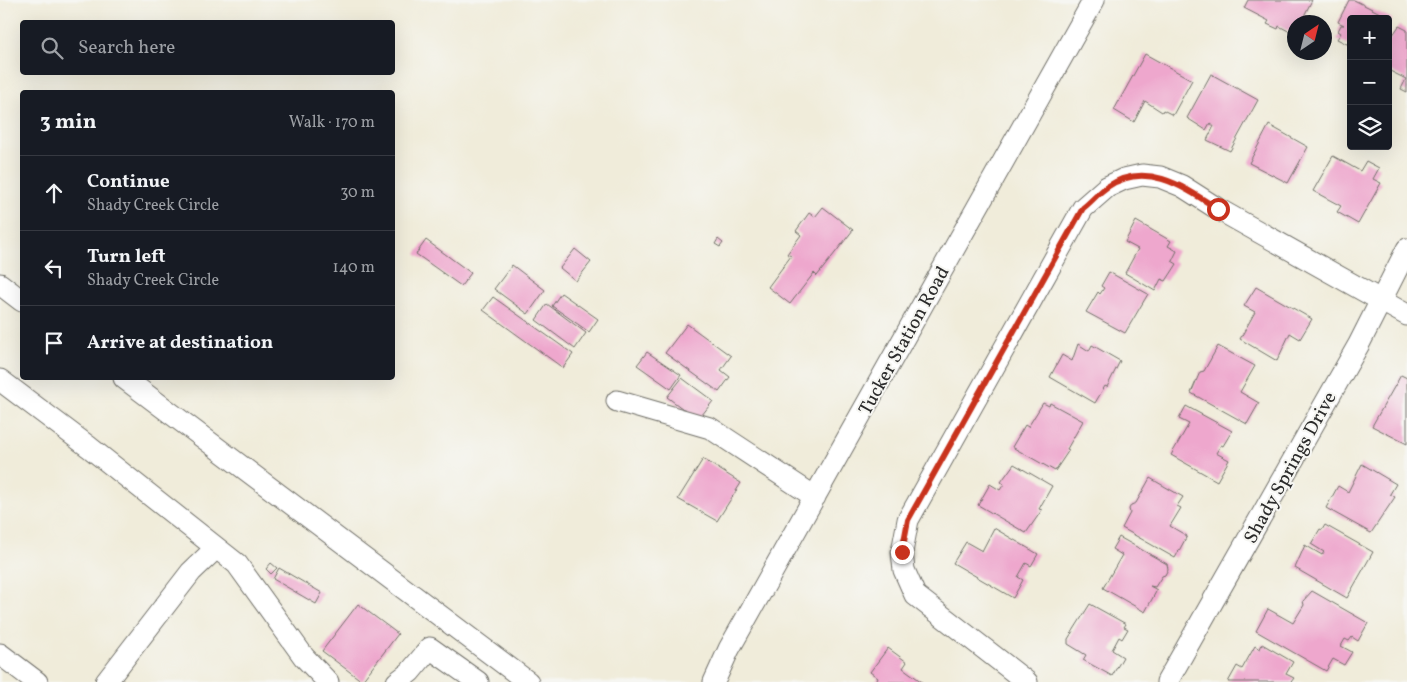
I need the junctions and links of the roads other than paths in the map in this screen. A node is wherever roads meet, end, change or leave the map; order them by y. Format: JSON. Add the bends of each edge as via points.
{"nodes":[{"id":1,"x":1094,"y":0,"type":"edge"},
{"id":2,"x":1407,"y":249,"type":"edge"},
{"id":3,"x":0,"y":284,"type":"edge"},
{"id":4,"x":20,"y":299,"type":"edge"},
{"id":5,"x":1381,"y":300,"type":"junction"},
{"id":6,"x":1407,"y":315,"type":"edge"},
{"id":7,"x":0,"y":380,"type":"edge"},
{"id":8,"x":127,"y":380,"type":"edge"},
{"id":9,"x":617,"y":401,"type":"dead end"},
{"id":10,"x":815,"y":497,"type":"junction"},
{"id":11,"x":216,"y":548,"type":"junction"},
{"id":12,"x":0,"y":654,"type":"edge"},
{"id":13,"x":37,"y":682,"type":"edge"},
{"id":14,"x":106,"y":682,"type":"edge"},
{"id":15,"x":328,"y":682,"type":"edge"},
{"id":16,"x":397,"y":682,"type":"edge"},
{"id":17,"x":478,"y":682,"type":"edge"},
{"id":18,"x":528,"y":682,"type":"edge"},
{"id":19,"x":714,"y":682,"type":"edge"},
{"id":20,"x":1027,"y":682,"type":"edge"},
{"id":21,"x":1168,"y":682,"type":"edge"}],
"edges":[{"from":1,"to":10,"type":"street","name":"Tucker Station Road"},
{"from":2,"to":5,"type":"street","name":"Shady Springs Drive"},
{"from":3,"to":4,"type":"street"},
{"from":5,"to":6,"type":"street"},
{"from":5,"to":20,"type":"street","via":[[1182,186],[1160,177],[1142,175],[1124,179],[1107,187],[1083,208],[908,520],[902,552],[906,579],[919,600]]},
{"from":5,"to":21,"type":"street","name":"Shady Springs Drive"},
{"from":7,"to":11,"type":"street","via":[[89,446]]},
{"from":8,"to":18,"type":"street"},
{"from":9,"to":10,"type":"street","via":[[710,428]]},
{"from":10,"to":19,"type":"street","name":"Tucker Station Road","via":[[729,649]]},
{"from":11,"to":14,"type":"street","via":[[191,572]]},
{"from":11,"to":15,"type":"street","via":[[237,564],[304,658]]},
{"from":12,"to":13,"type":"street"},
{"from":16,"to":17,"type":"street","via":[[430,648]]}]}
